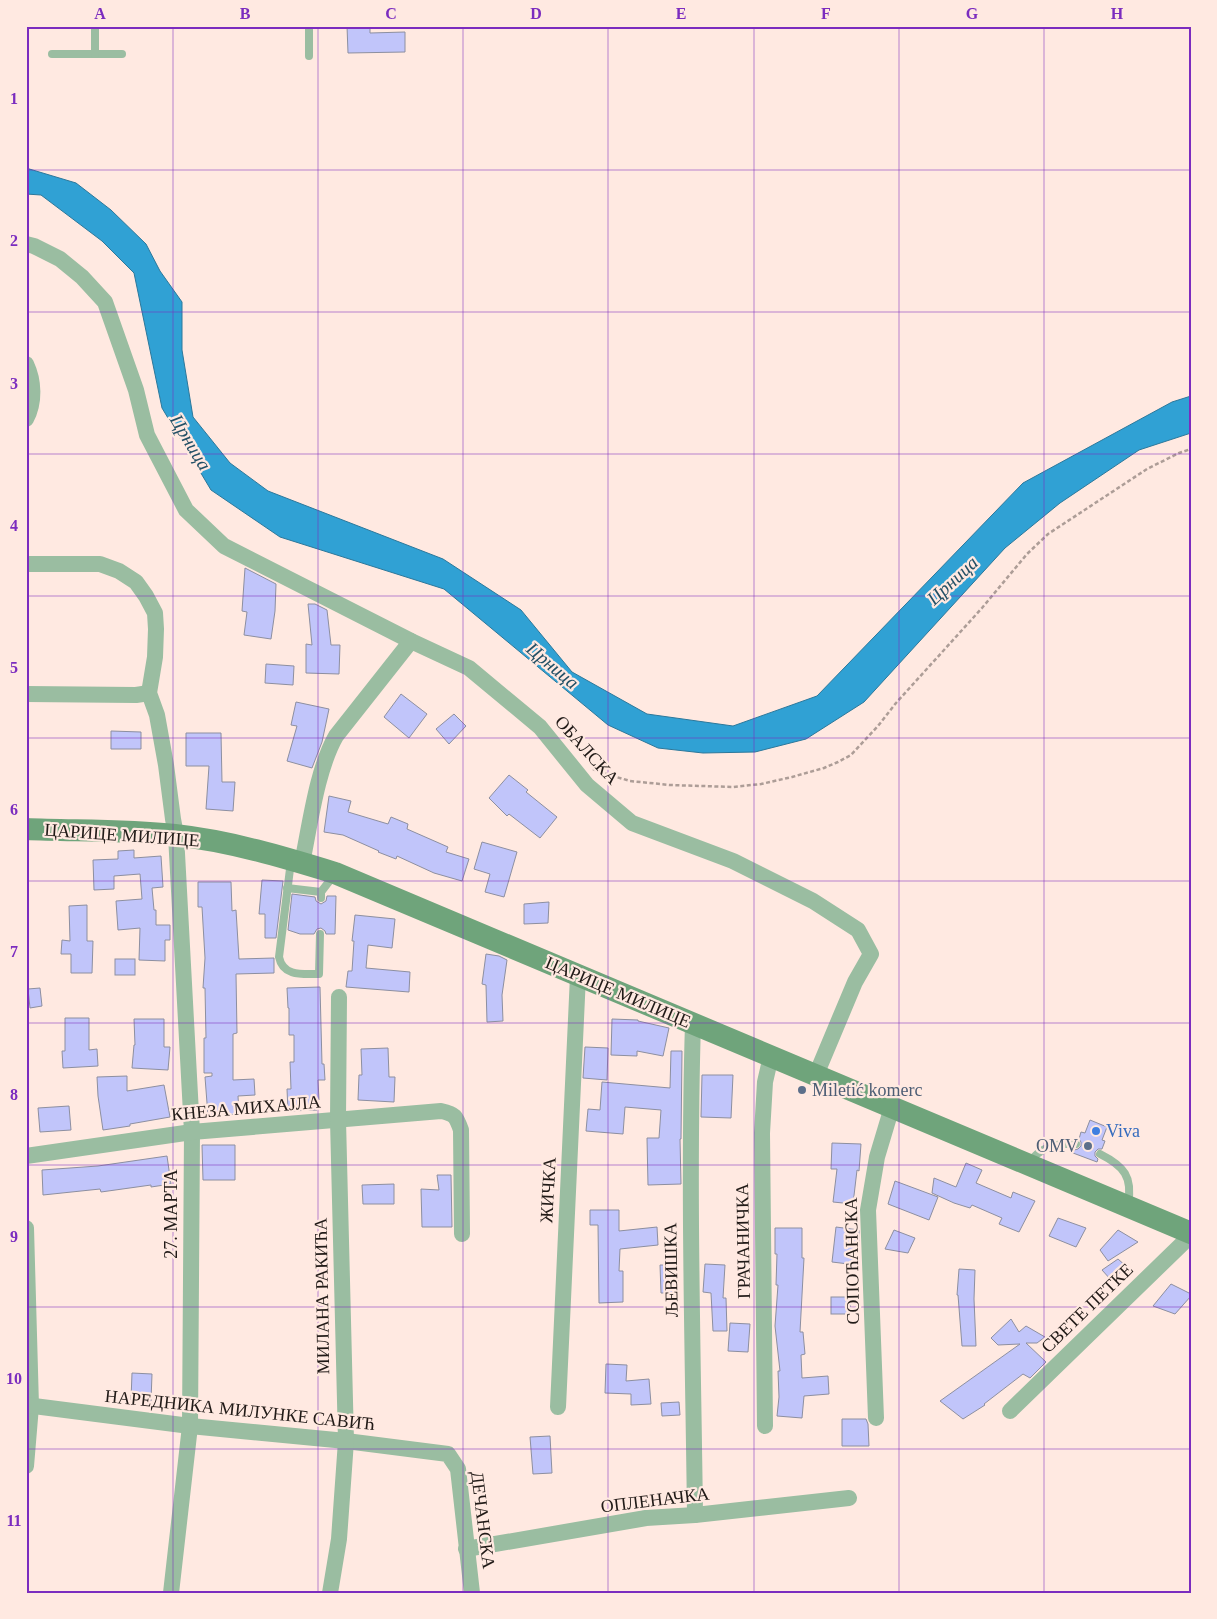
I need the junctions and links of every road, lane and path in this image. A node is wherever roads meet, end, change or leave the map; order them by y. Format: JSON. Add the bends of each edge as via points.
{"nodes":[{"id":1,"x":95,"y":26,"type":"edge"},
{"id":2,"x":309,"y":26,"type":"edge"},
{"id":3,"x":52,"y":54,"type":"dead end"},
{"id":4,"x":95,"y":54,"type":"junction"},
{"id":5,"x":122,"y":54,"type":"dead end"},
{"id":6,"x":310,"y":56,"type":"dead end"},
{"id":7,"x":26,"y":244,"type":"edge"},
{"id":8,"x":26,"y":364,"type":"edge"},
{"id":9,"x":26,"y":419,"type":"edge"},
{"id":10,"x":1191,"y":449,"type":"edge"},
{"id":11,"x":26,"y":564,"type":"edge"},
{"id":12,"x":411,"y":641,"type":"junction"},
{"id":13,"x":149,"y":693,"type":"junction"},
{"id":14,"x":26,"y":694,"type":"edge"},
{"id":15,"x":572,"y":767,"type":"junction"},
{"id":16,"x":26,"y":829,"type":"edge"},
{"id":17,"x":176,"y":836,"type":"junction"},
{"id":18,"x":296,"y":861,"type":"junction"},
{"id":19,"x":335,"y":873,"type":"junction"},
{"id":20,"x":287,"y":888,"type":"junction"},
{"id":21,"x":320,"y":934,"type":"dead end"},
{"id":22,"x":578,"y":976,"type":"junction"},
{"id":23,"x":339,"y":997,"type":"dead end"},
{"id":24,"x":693,"y":1023,"type":"junction"},
{"id":25,"x":771,"y":1056,"type":"junction"},
{"id":26,"x":816,"y":1075,"type":"junction"},
{"id":27,"x":892,"y":1107,"type":"junction"},
{"id":28,"x":338,"y":1120,"type":"junction"},
{"id":29,"x":192,"y":1132,"type":"junction"},
{"id":30,"x":1076,"y":1144,"type":"dead end"},
{"id":31,"x":1100,"y":1154,"type":"dead end"},
{"id":32,"x":26,"y":1156,"type":"edge"},
{"id":33,"x":1028,"y":1164,"type":"junction"},
{"id":34,"x":1128,"y":1206,"type":"junction"},
{"id":35,"x":26,"y":1228,"type":"edge"},
{"id":36,"x":1190,"y":1232,"type":"edge"},
{"id":37,"x":462,"y":1234,"type":"dead end"},
{"id":38,"x":28,"y":1405,"type":"edge"},
{"id":39,"x":558,"y":1407,"type":"dead end"},
{"id":40,"x":1010,"y":1411,"type":"dead end"},
{"id":41,"x":876,"y":1418,"type":"dead end"},
{"id":42,"x":190,"y":1426,"type":"junction"},
{"id":43,"x":765,"y":1426,"type":"dead end"},
{"id":44,"x":346,"y":1442,"type":"junction"},
{"id":45,"x":448,"y":1454,"type":"joint"},
{"id":46,"x":26,"y":1466,"type":"edge"},
{"id":47,"x":849,"y":1498,"type":"dead end"},
{"id":48,"x":696,"y":1515,"type":"junction"},
{"id":49,"x":466,"y":1549,"type":"junction"},
{"id":50,"x":171,"y":1593,"type":"edge"},
{"id":51,"x":330,"y":1593,"type":"edge"},
{"id":52,"x":472,"y":1593,"type":"edge"}],
"edges":[{"from":1,"to":4,"type":"lane"},
{"from":2,"to":6,"type":"lane"},
{"from":3,"to":4,"type":"lane"},
{"from":4,"to":5,"type":"lane"},
{"from":7,"to":12,"type":"street","name":"ОБАЛСКА","via":[[60,259],[82,276],[105,302],[136,390],[147,435],[186,510],[224,546]]},
{"from":8,"to":9,"type":"street","via":[[33,391]]},
{"from":10,"to":15,"type":"path","via":[[1147,468],[1048,534],[878,726],[851,755],[838,762],[792,777],[733,787],[630,781],[587,766]]},
{"from":11,"to":13,"type":"street","via":[[100,564],[136,582],[155,613],[155,657]]},
{"from":12,"to":15,"type":"street","name":"ОБАЛСКА","via":[[469,668],[540,727]]},
{"from":12,"to":18,"type":"street","via":[[332,743]]},
{"from":13,"to":14,"type":"street"},
{"from":13,"to":17,"type":"street","name":"27. МАРТА","via":[[165,757]]},
{"from":15,"to":26,"type":"street","name":"ОБАЛСКА","via":[[587,785],[632,823],[733,861],[813,901],[858,930],[871,954],[855,982]]},
{"from":16,"to":17,"type":"main road","name":"ЦАРИЦЕ МИЛИЦЕ"},
{"from":17,"to":18,"type":"main road","name":"ЦАРИЦЕ МИЛИЦЕ","via":[[229,844]]},
{"from":17,"to":29,"type":"street","name":"27. МАРТА"},
{"from":18,"to":19,"type":"main road","name":"ЦАРИЦЕ МИЛИЦЕ"},
{"from":18,"to":20,"type":"lane"},
{"from":19,"to":20,"type":"lane","via":[[321,895]]},
{"from":19,"to":22,"type":"main road","name":"ЦАРИЦЕ МИЛИЦЕ"},
{"from":20,"to":21,"type":"lane","via":[[279,957],[283,967],[296,974],[319,974]]},
{"from":22,"to":24,"type":"main road","name":"ЦАРИЦЕ МИЛИЦЕ"},
{"from":22,"to":39,"type":"street","name":"ЖИЧКА"},
{"from":23,"to":28,"type":"street","name":"МИЛАНА РАКИЋА"},
{"from":24,"to":25,"type":"main road","name":"ЦАРИЦЕ МИЛИЦЕ"},
{"from":24,"to":48,"type":"street","name":"ЉЕВИШКА","via":[[690,1217]]},
{"from":25,"to":26,"type":"main road","name":"ЦАРИЦЕ МИЛИЦЕ"},
{"from":25,"to":43,"type":"street","name":"ГРАЧАНИЧКА","via":[[765,1082],[762,1133]]},
{"from":26,"to":27,"type":"main road","name":"ЦАРИЦЕ МИЛИЦЕ"},
{"from":27,"to":33,"type":"main road","name":"ЦАРИЦЕ МИЛИЦЕ"},
{"from":27,"to":41,"type":"street","name":"СОПОЋАНСКА","via":[[877,1157],[868,1210]]},
{"from":28,"to":29,"type":"street","name":"КНЕЗА МИХАЈЛА"},
{"from":28,"to":37,"type":"street","name":"КНЕЗА МИХАЈЛА","via":[[441,1111],[457,1118],[461,1130]]},
{"from":28,"to":44,"type":"street","name":"МИЛАНА РАКИЋА"},
{"from":29,"to":32,"type":"street","name":"КНЕЗА МИХАЈЛА"},
{"from":29,"to":42,"type":"street","name":"27. МАРТА"},
{"from":30,"to":33,"type":"lane","via":[[1042,1149]]},
{"from":31,"to":34,"type":"lane","via":[[1113,1160],[1128,1178]]},
{"from":33,"to":34,"type":"main road","name":"ЦАРИЦЕ МИЛИЦЕ"},
{"from":34,"to":36,"type":"main road","name":"ЦАРИЦЕ МИЛИЦЕ"},
{"from":35,"to":38,"type":"street"},
{"from":36,"to":40,"type":"street","name":"СВЕТЕ ПЕТКЕ","via":[[1184,1243]]},
{"from":38,"to":42,"type":"street","name":"НАРЕДНИКА МИЛУНКЕ САВИЋ"},
{"from":38,"to":46,"type":"street"},
{"from":42,"to":44,"type":"street","name":"НАРЕДНИКА МИЛУНКЕ САВИЋ"},
{"from":42,"to":50,"type":"street","name":"27. МАРТА"},
{"from":44,"to":45,"type":"street","name":"НАРЕДНИКА МИЛУНКЕ САВИЋ"},
{"from":44,"to":51,"type":"street","name":"МИЛАНА РАКИЋА","via":[[339,1539]]},
{"from":45,"to":49,"type":"street","name":"ДЕЧАНСКА","via":[[458,1469]]},
{"from":47,"to":48,"type":"street","name":"ОПЛЕНАЧКА"},
{"from":48,"to":49,"type":"street","name":"ОПЛЕНАЧКА","via":[[646,1518]]},
{"from":49,"to":52,"type":"street","name":"ДЕЧАНСКА"}]}
